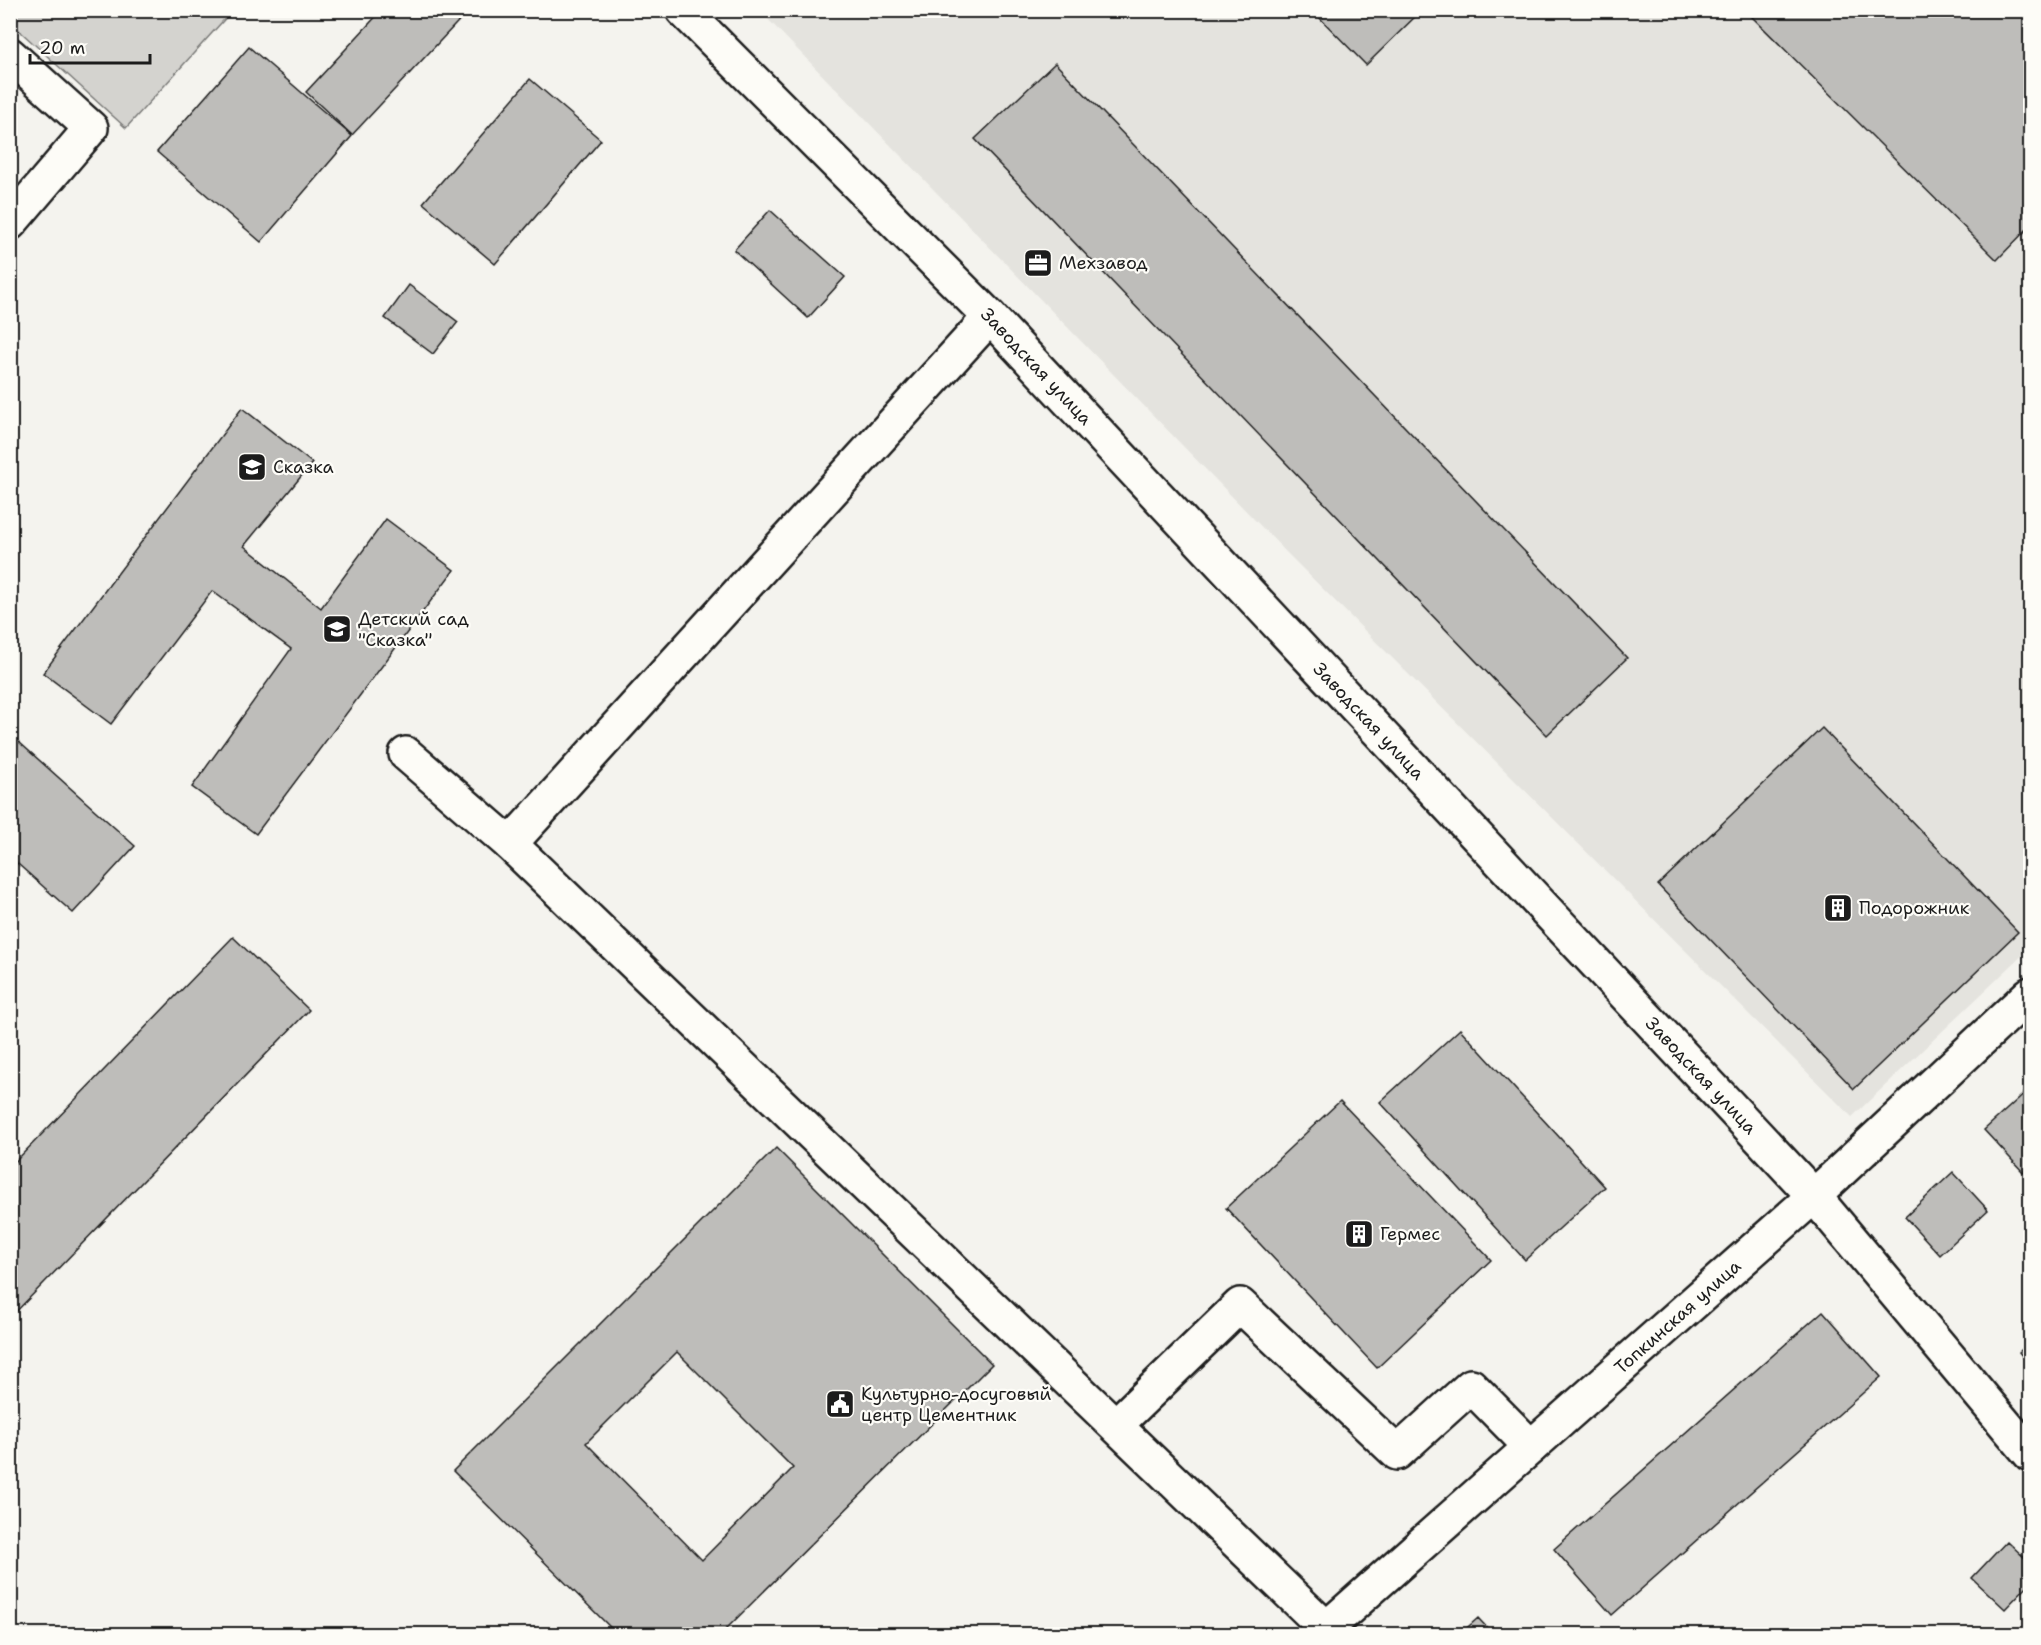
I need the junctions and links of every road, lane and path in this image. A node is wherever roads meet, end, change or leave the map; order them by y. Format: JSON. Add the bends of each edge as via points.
{"nodes":[{"id":1,"x":683,"y":10,"type":"edge"},
{"id":2,"x":10,"y":55,"type":"edge"},
{"id":3,"x":10,"y":223,"type":"edge"},
{"id":4,"x":990,"y":317,"type":"junction"},
{"id":5,"x":406,"y":754,"type":"dead end"},
{"id":6,"x":510,"y":844,"type":"junction"},
{"id":7,"x":2031,"y":994,"type":"edge"},
{"id":8,"x":1814,"y":1196,"type":"junction"},
{"id":9,"x":1116,"y":1425,"type":"junction"},
{"id":10,"x":1531,"y":1448,"type":"junction"},
{"id":11,"x":2031,"y":1454,"type":"edge"},
{"id":12,"x":1324,"y":1632,"type":"edge"}],
"edges":[{"from":1,"to":4,"type":"street","name":"Заводская улица"},
{"from":2,"to":3,"type":"street","via":[[91,128]]},
{"from":4,"to":6,"type":"street"},
{"from":4,"to":8,"type":"street","name":"Заводская улица"},
{"from":5,"to":6,"type":"street"},
{"from":6,"to":9,"type":"street"},
{"from":7,"to":8,"type":"street","name":"Топкинская улица"},
{"from":8,"to":10,"type":"street","name":"Топкинская улица"},
{"from":8,"to":11,"type":"street","name":"Заводская улица"},
{"from":9,"to":10,"type":"street","via":[[1240,1305],[1397,1453],[1471,1386]]},
{"from":9,"to":12,"type":"street"},
{"from":10,"to":12,"type":"street","name":"Топкинская улица"}]}
